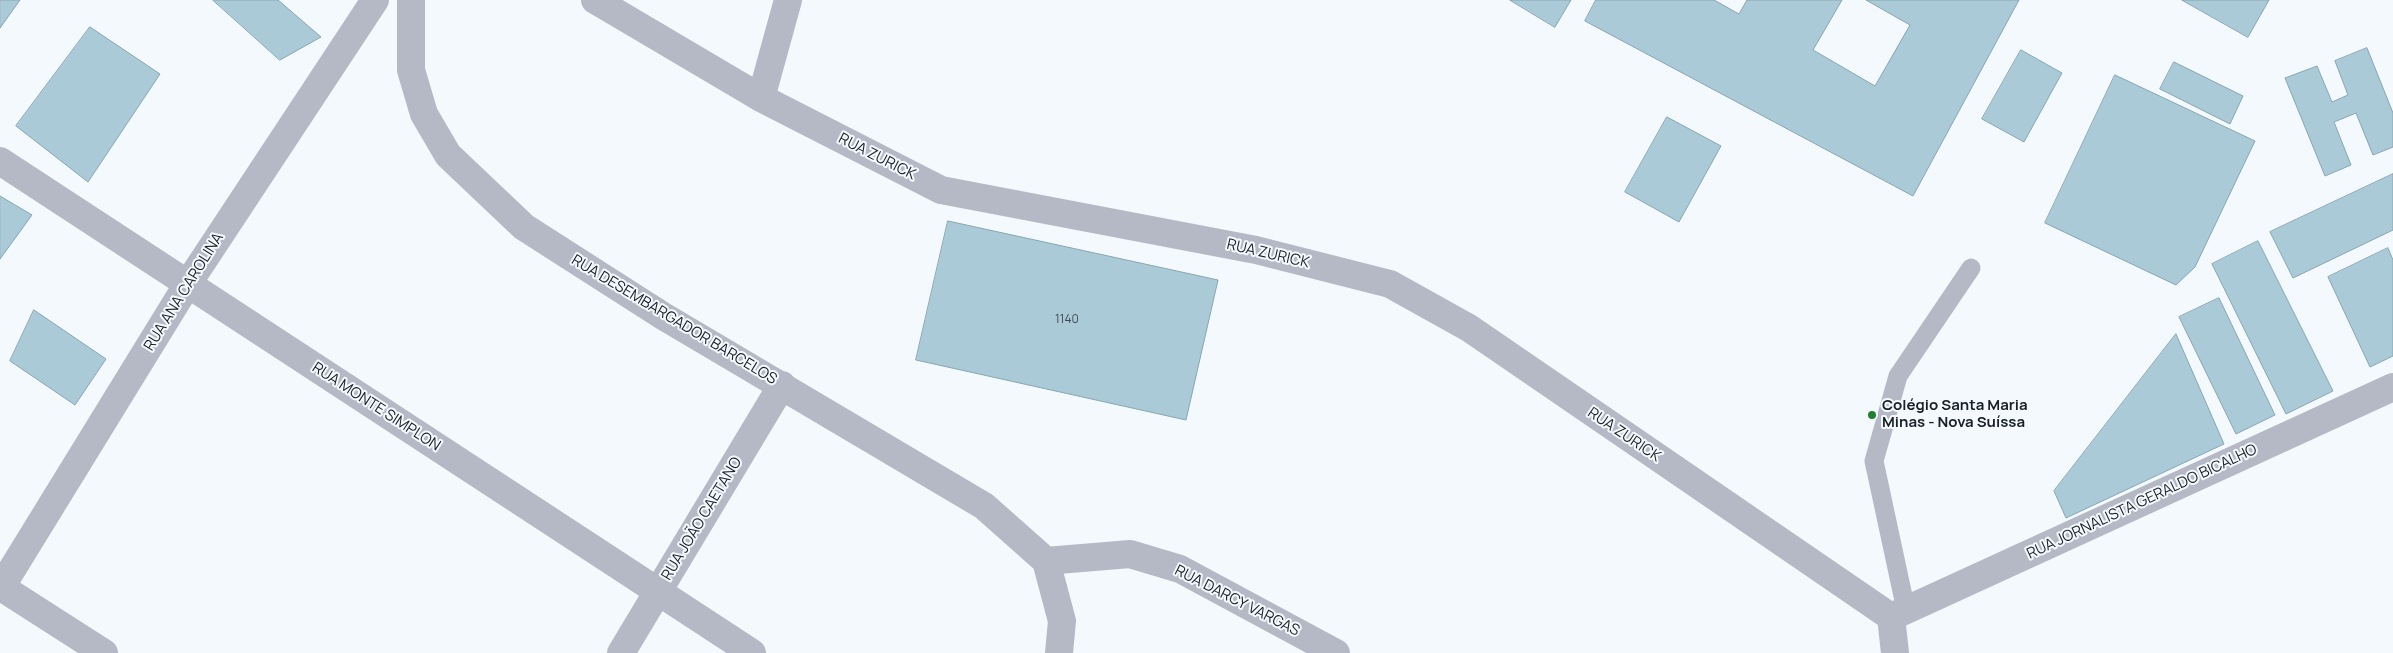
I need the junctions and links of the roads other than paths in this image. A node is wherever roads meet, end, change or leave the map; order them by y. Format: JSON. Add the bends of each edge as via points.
{"nodes":[{"id":1,"x":375,"y":0,"type":"edge"},
{"id":2,"x":411,"y":0,"type":"edge"},
{"id":3,"x":595,"y":0,"type":"edge"},
{"id":4,"x":788,"y":0,"type":"edge"},
{"id":5,"x":762,"y":98,"type":"junction"},
{"id":6,"x":0,"y":161,"type":"edge"},
{"id":7,"x":1971,"y":268,"type":"dead end"},
{"id":8,"x":187,"y":284,"type":"junction"},
{"id":9,"x":782,"y":385,"type":"junction"},
{"id":10,"x":2393,"y":387,"type":"edge"},
{"id":11,"x":1046,"y":561,"type":"junction"},
{"id":12,"x":1,"y":588,"type":"edge"},
{"id":13,"x":659,"y":591,"type":"junction"},
{"id":14,"x":1899,"y":614,"type":"junction"},
{"id":15,"x":104,"y":653,"type":"edge"},
{"id":16,"x":620,"y":653,"type":"edge"},
{"id":17,"x":752,"y":653,"type":"edge"},
{"id":18,"x":1059,"y":653,"type":"edge"},
{"id":19,"x":1336,"y":653,"type":"edge"},
{"id":20,"x":1895,"y":653,"type":"edge"}],
"edges":[{"from":1,"to":8,"type":"street","name":"RUA ANA CAROLINA"},
{"from":2,"to":9,"type":"street","name":"RUA DESEMBARGADOR BARCELOS","via":[[411,70],[424,114],[448,154],[524,227],[663,316]]},
{"from":3,"to":5,"type":"street","name":"RUA ZURICK"},
{"from":4,"to":5,"type":"street"},
{"from":5,"to":14,"type":"street","name":"RUA ZURICK","via":[[941,190],[1256,250],[1390,284],[1469,328]]},
{"from":6,"to":8,"type":"street","name":"RUA MONTE SIMPLON"},
{"from":7,"to":14,"type":"lane","via":[[1898,376],[1874,460]]},
{"from":8,"to":12,"type":"street","name":"RUA ANA CAROLINA"},
{"from":8,"to":13,"type":"street","name":"RUA MONTE SIMPLON"},
{"from":9,"to":11,"type":"street","name":"RUA DESEMBARGADOR BARCELOS","via":[[984,506]]},
{"from":9,"to":13,"type":"street","name":"RUA JOÃO CAETANO"},
{"from":10,"to":14,"type":"street","name":"RUA JORNALISTA GERALDO BICALHO"},
{"from":11,"to":18,"type":"street","via":[[1062,621]]},
{"from":11,"to":19,"type":"street","name":"RUA DARCY VARGAS","via":[[1130,554],[1180,569]]},
{"from":12,"to":15,"type":"street"},
{"from":13,"to":16,"type":"street","name":"RUA JOÃO CAETANO"},
{"from":13,"to":17,"type":"street","name":"RUA MONTE SIMPLON"},
{"from":14,"to":20,"type":"street"}]}
